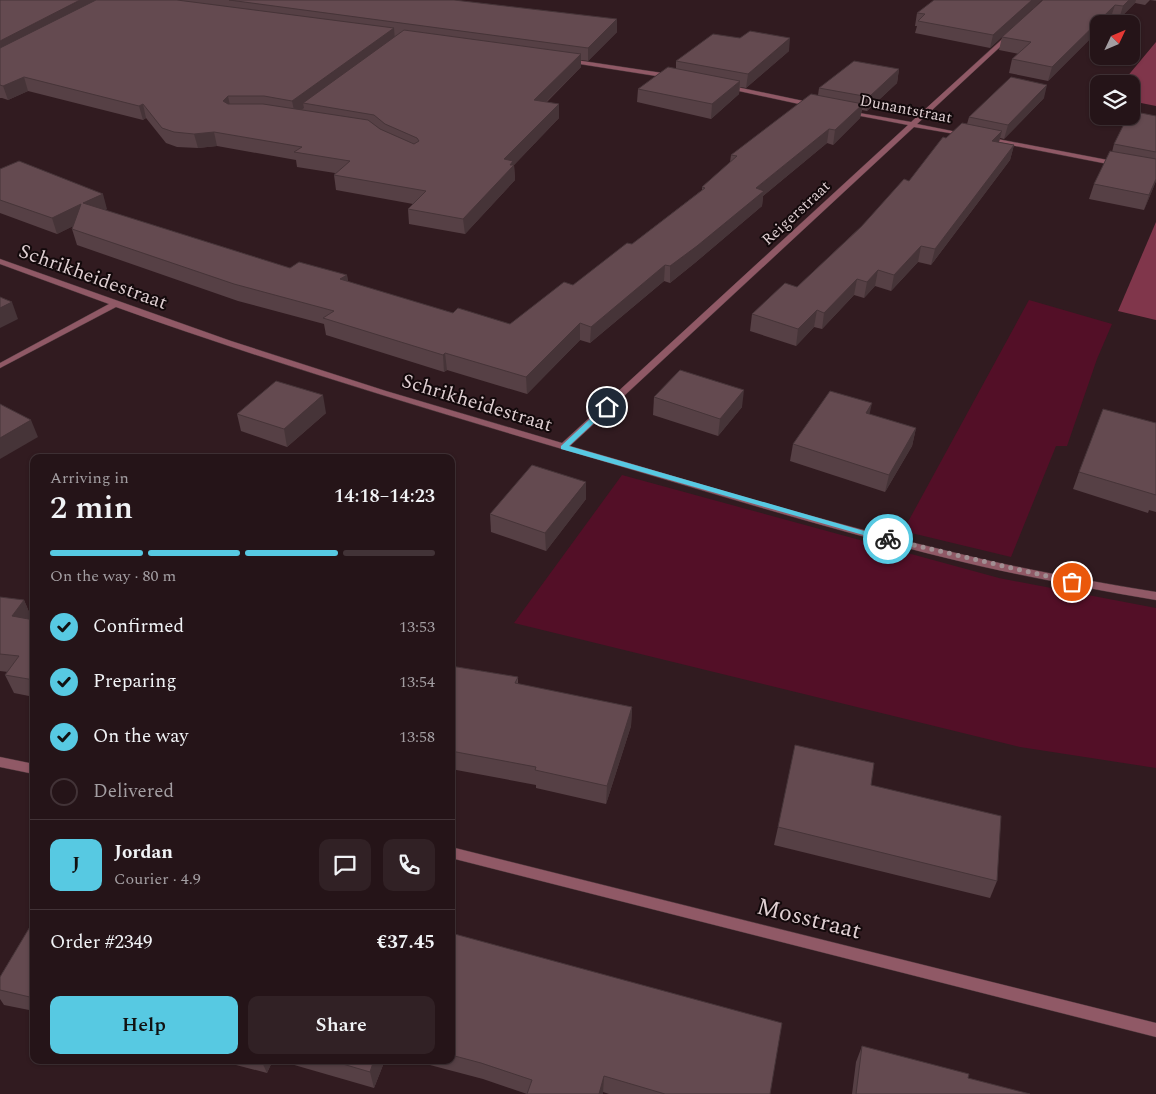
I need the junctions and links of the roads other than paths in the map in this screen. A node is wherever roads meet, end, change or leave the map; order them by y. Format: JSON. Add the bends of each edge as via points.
{"nodes":[{"id":1,"x":1020,"y":26,"type":"edge"},
{"id":2,"x":562,"y":60,"type":"edge"},
{"id":3,"x":677,"y":78,"type":"edge"},
{"id":4,"x":715,"y":85,"type":"edge"},
{"id":5,"x":818,"y":106,"type":"edge"},
{"id":6,"x":847,"y":111,"type":"edge"},
{"id":7,"x":912,"y":124,"type":"junction"},
{"id":8,"x":971,"y":136,"type":"edge"},
{"id":9,"x":981,"y":138,"type":"edge"},
{"id":10,"x":1127,"y":166,"type":"edge"},
{"id":11,"x":0,"y":261,"type":"edge"},
{"id":12,"x":114,"y":305,"type":"junction"},
{"id":13,"x":0,"y":366,"type":"edge"},
{"id":14,"x":564,"y":447,"type":"junction"},
{"id":15,"x":1156,"y":596,"type":"edge"},
{"id":16,"x":0,"y":762,"type":"edge"},
{"id":17,"x":30,"y":768,"type":"edge"},
{"id":18,"x":455,"y":853,"type":"edge"},
{"id":19,"x":1156,"y":1030,"type":"edge"}],
"edges":[{"from":1,"to":7,"type":"street","name":"Reigerstraat"},
{"from":2,"to":3,"type":"street"},
{"from":4,"to":5,"type":"street"},
{"from":6,"to":7,"type":"street","name":"Dunantstraat"},
{"from":7,"to":8,"type":"street","name":"Dunantstraat"},
{"from":7,"to":14,"type":"street","name":"Reigerstraat"},
{"from":9,"to":10,"type":"street"},
{"from":11,"to":12,"type":"street","name":"Schrikheidestraat"},
{"from":12,"to":13,"type":"street"},
{"from":12,"to":14,"type":"street","name":"Schrikheidestraat","via":[[386,394]]},
{"from":14,"to":15,"type":"street","name":"Schrikheidestraat","via":[[927,550],[1072,582]]},
{"from":16,"to":17,"type":"street"},
{"from":18,"to":19,"type":"street","name":"Mosstraat"}]}
